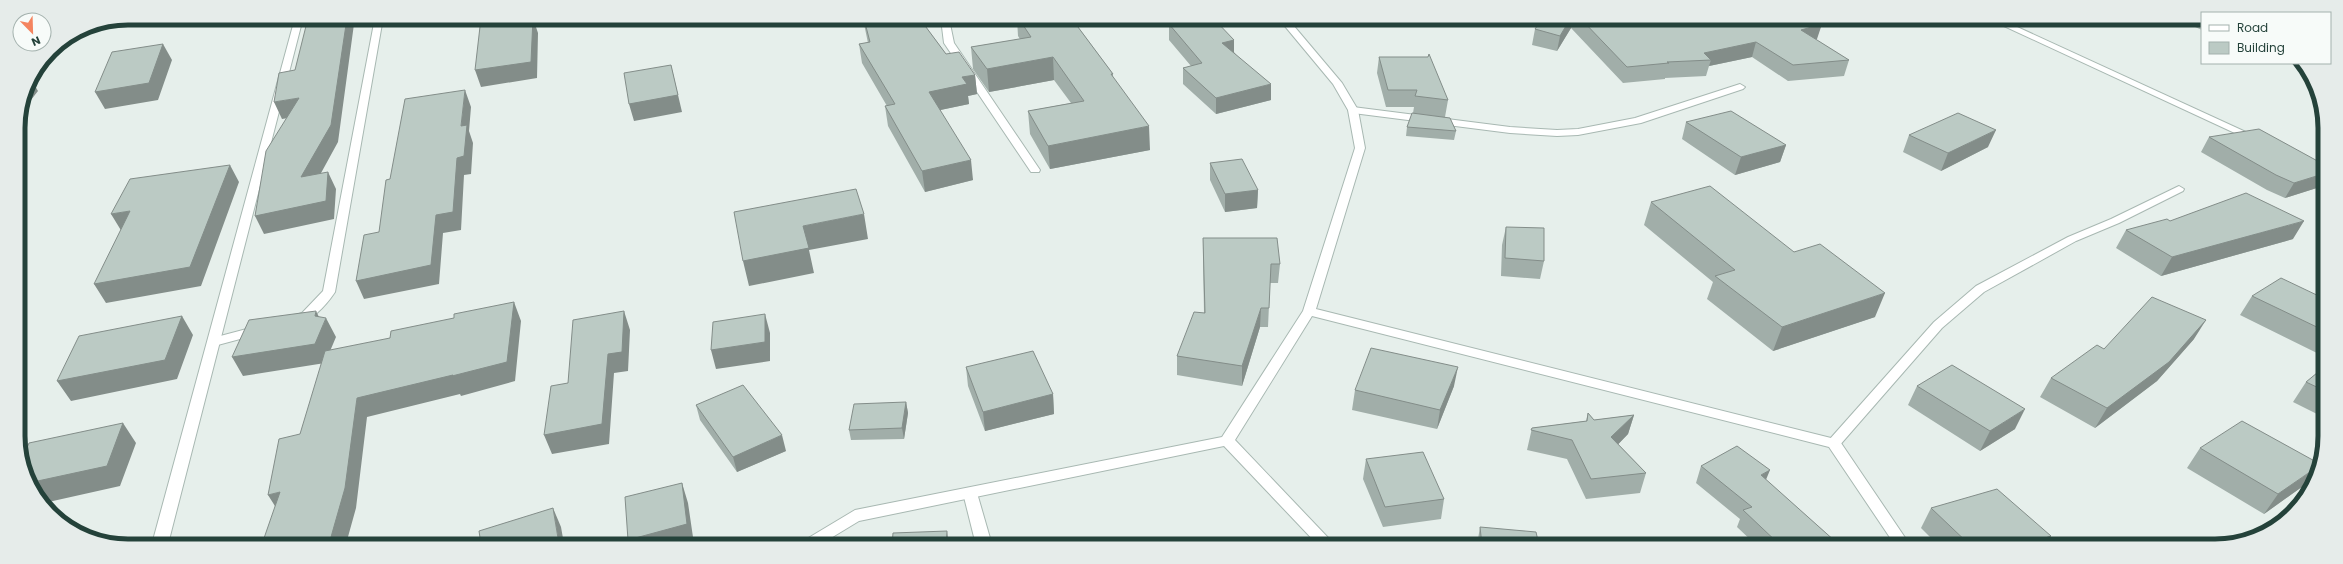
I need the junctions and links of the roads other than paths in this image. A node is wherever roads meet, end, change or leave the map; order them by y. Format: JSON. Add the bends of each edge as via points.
{"nodes":[{"id":1,"x":297,"y":25,"type":"edge"},
{"id":2,"x":378,"y":25,"type":"edge"},
{"id":3,"x":946,"y":25,"type":"edge"},
{"id":4,"x":1288,"y":25,"type":"edge"},
{"id":5,"x":2006,"y":25,"type":"edge"},
{"id":6,"x":1740,"y":87,"type":"dead end"},
{"id":7,"x":1353,"y":110,"type":"junction"},
{"id":8,"x":2266,"y":143,"type":"edge"},
{"id":9,"x":1035,"y":170,"type":"dead end"},
{"id":10,"x":2179,"y":189,"type":"dead end"},
{"id":11,"x":1309,"y":311,"type":"junction"},
{"id":12,"x":283,"y":322,"type":"edge"},
{"id":13,"x":268,"y":327,"type":"edge"},
{"id":14,"x":214,"y":342,"type":"junction"},
{"id":15,"x":1227,"y":441,"type":"junction"},
{"id":16,"x":1834,"y":443,"type":"junction"},
{"id":17,"x":970,"y":493,"type":"junction"},
{"id":18,"x":161,"y":539,"type":"edge"},
{"id":19,"x":818,"y":539,"type":"edge"},
{"id":20,"x":982,"y":539,"type":"edge"},
{"id":21,"x":1321,"y":539,"type":"edge"},
{"id":22,"x":1898,"y":539,"type":"edge"}],
"edges":[{"from":1,"to":14,"type":"street"},
{"from":2,"to":12,"type":"street","via":[[328,292],[306,316]]},
{"from":3,"to":9,"type":"street","via":[[949,43]]},
{"from":4,"to":7,"type":"street","via":[[1337,83]]},
{"from":5,"to":8,"type":"street"},
{"from":6,"to":7,"type":"street","via":[[1637,121],[1578,132],[1510,130]]},
{"from":7,"to":11,"type":"street","via":[[1360,148]]},
{"from":10,"to":16,"type":"street","via":[[2072,239],[1980,289],[1938,325]]},
{"from":11,"to":15,"type":"street"},
{"from":11,"to":16,"type":"street"},
{"from":13,"to":14,"type":"street"},
{"from":14,"to":18,"type":"street"},
{"from":15,"to":17,"type":"street"},
{"from":15,"to":21,"type":"street"},
{"from":16,"to":22,"type":"street"},
{"from":17,"to":19,"type":"street","via":[[855,516]]},
{"from":17,"to":20,"type":"street"}]}
